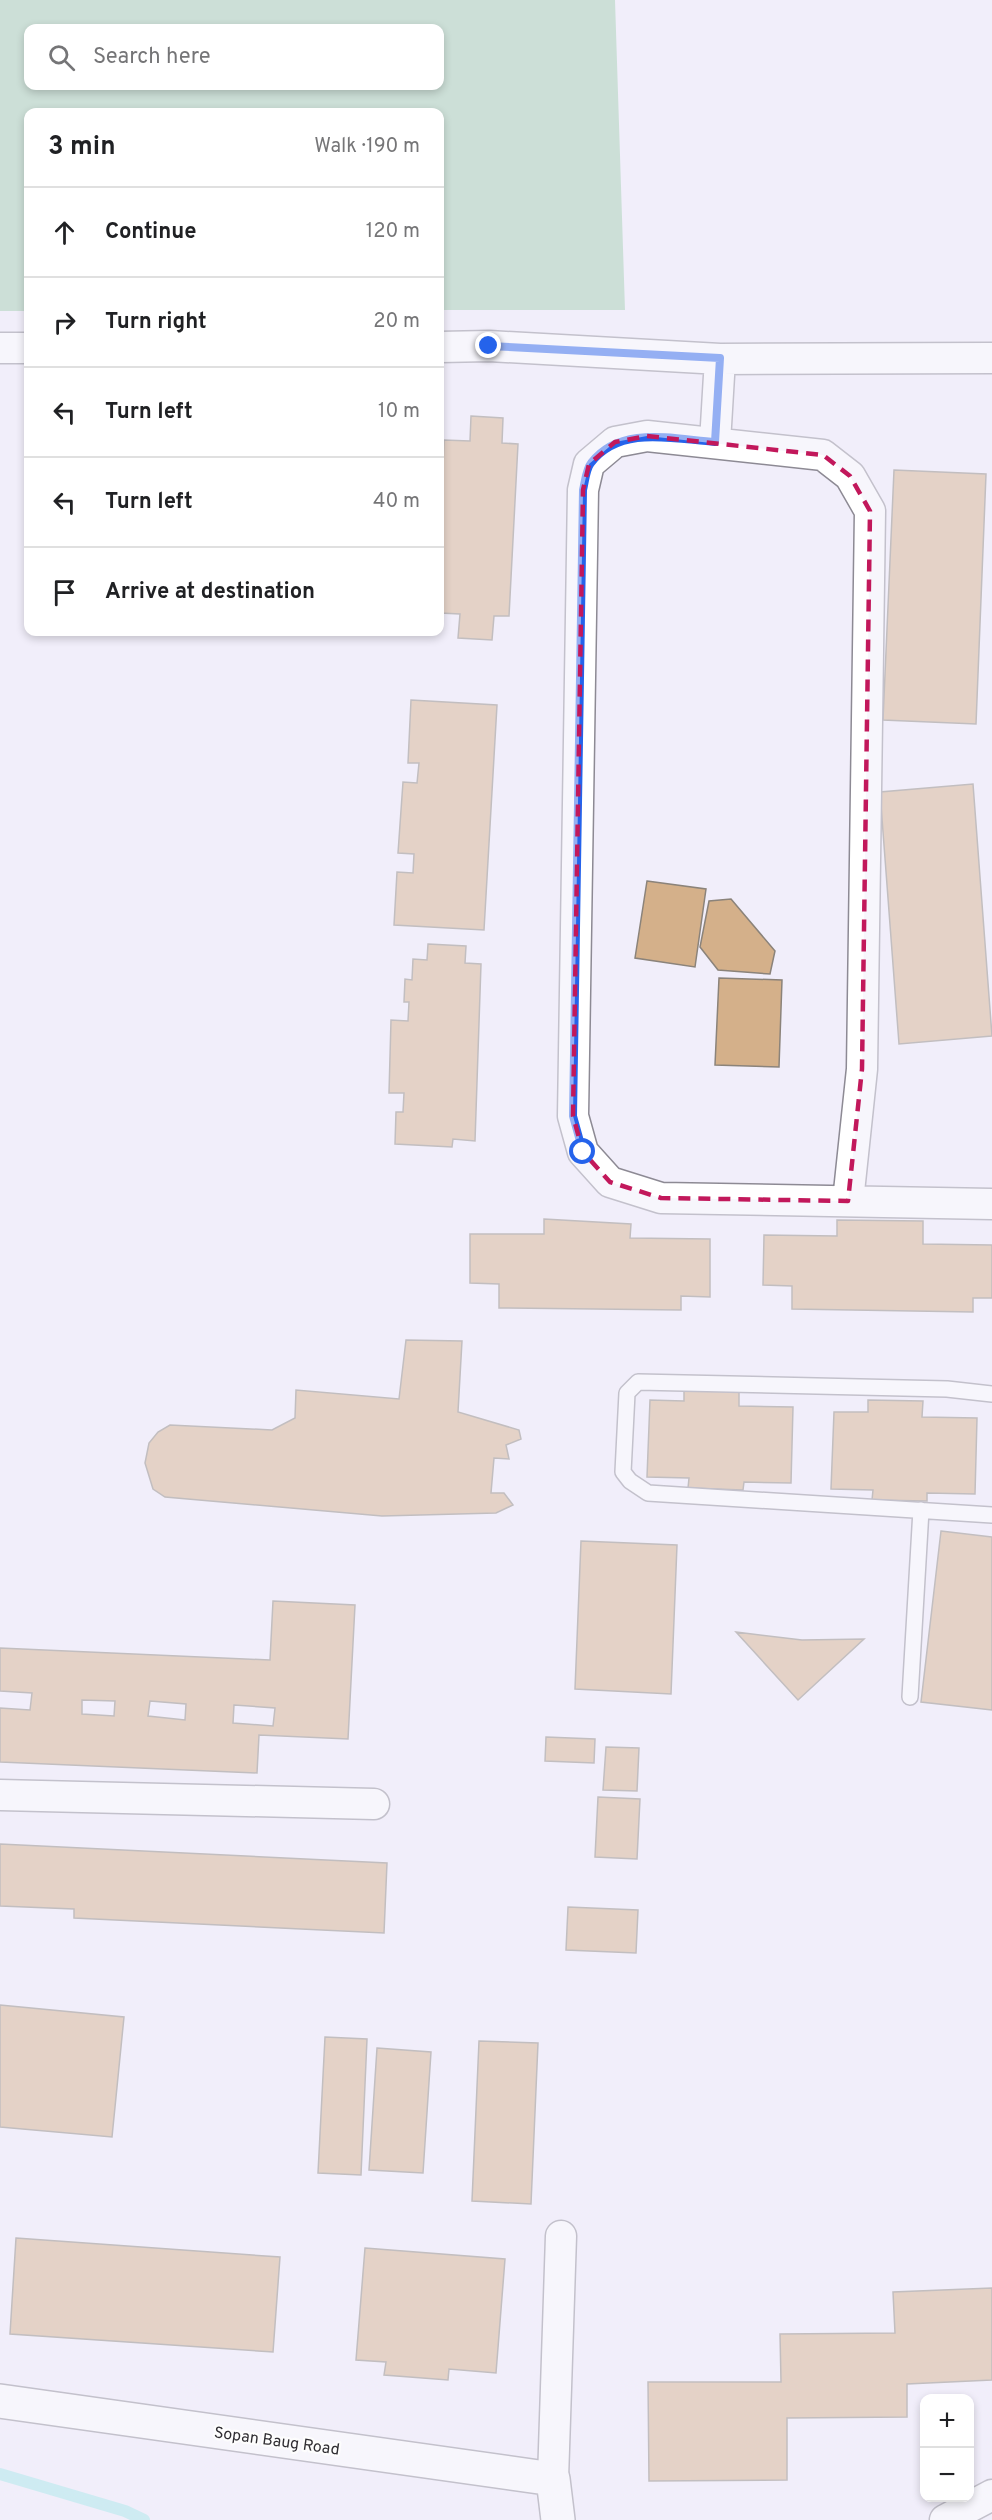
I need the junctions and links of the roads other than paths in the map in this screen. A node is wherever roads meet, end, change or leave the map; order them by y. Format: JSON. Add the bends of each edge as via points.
{"nodes":[{"id":1,"x":444,"y":347,"type":"edge"},
{"id":2,"x":0,"y":348,"type":"edge"},
{"id":3,"x":24,"y":348,"type":"edge"},
{"id":4,"x":720,"y":358,"type":"junction"},
{"id":5,"x":992,"y":358,"type":"edge"},
{"id":6,"x":715,"y":442,"type":"junction"},
{"id":7,"x":849,"y":1201,"type":"junction"},
{"id":8,"x":992,"y":1204,"type":"edge"},
{"id":9,"x":992,"y":1394,"type":"edge"},
{"id":10,"x":921,"y":1510,"type":"junction"},
{"id":11,"x":992,"y":1515,"type":"edge"},
{"id":12,"x":910,"y":1698,"type":"dead end"},
{"id":13,"x":0,"y":1795,"type":"edge"},
{"id":14,"x":374,"y":1804,"type":"dead end"},
{"id":15,"x":561,"y":2236,"type":"dead end"},
{"id":16,"x":0,"y":2401,"type":"edge"},
{"id":17,"x":553,"y":2479,"type":"junction"},
{"id":18,"x":992,"y":2495,"type":"edge"},
{"id":19,"x":558,"y":2520,"type":"edge"},
{"id":20,"x":945,"y":2520,"type":"edge"}],
"edges":[{"from":1,"to":4,"type":"street"},
{"from":2,"to":3,"type":"street"},
{"from":4,"to":5,"type":"street"},
{"from":4,"to":6,"type":"street"},
{"from":6,"to":7,"type":"street","via":[[823,455],[850,477],[870,511],[862,1070]]},
{"from":6,"to":7,"type":"street","via":[[647,436],[615,442],[589,464],[583,490],[573,1116],[583,1152],[610,1182],[661,1198]]},
{"from":7,"to":8,"type":"street"},
{"from":9,"to":10,"type":"lane","via":[[947,1389],[638,1382],[627,1393],[623,1472],[648,1493]]},
{"from":10,"to":11,"type":"lane"},
{"from":10,"to":12,"type":"lane"},
{"from":13,"to":14,"type":"street"},
{"from":15,"to":17,"type":"street"},
{"from":16,"to":17,"type":"street","name":"Sopan Baug Road"},
{"from":17,"to":19,"type":"street"},
{"from":18,"to":20,"type":"street"}]}
